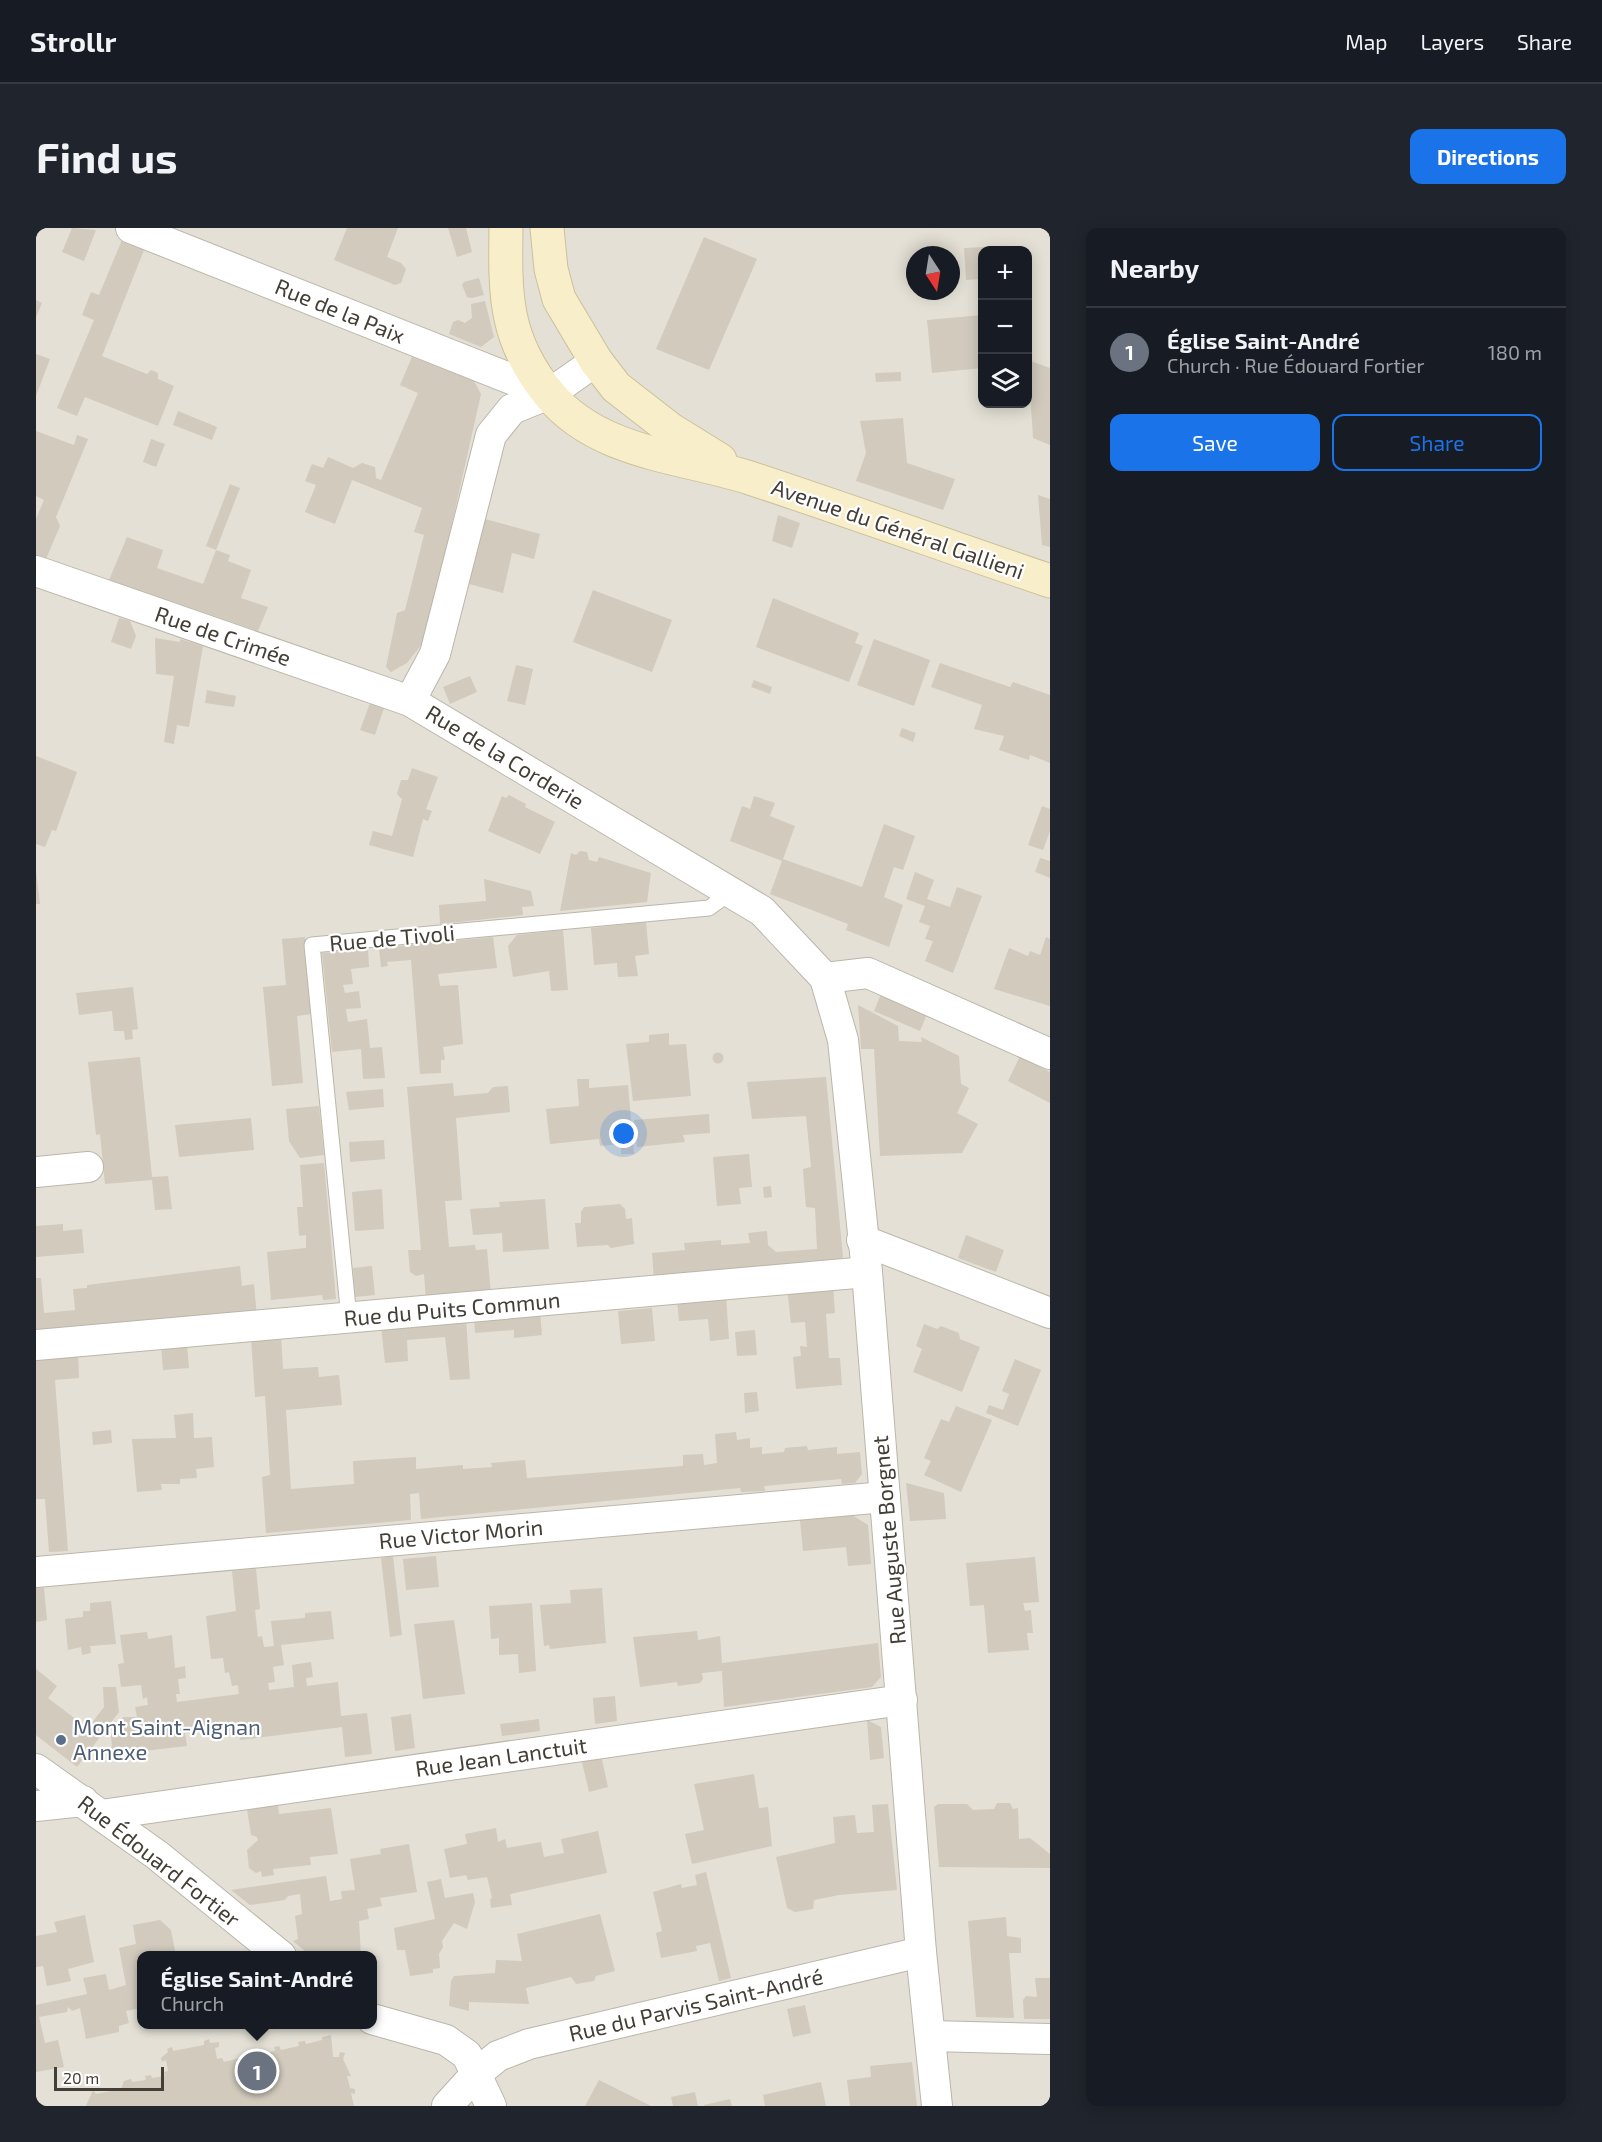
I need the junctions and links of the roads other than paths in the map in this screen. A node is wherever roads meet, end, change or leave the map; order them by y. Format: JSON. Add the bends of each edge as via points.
{"nodes":[{"id":1,"x":131,"y":228,"type":"edge"},
{"id":2,"x":547,"y":228,"type":"edge"},
{"id":3,"x":503,"y":230,"type":"edge"},
{"id":4,"x":551,"y":268,"type":"junction"},
{"id":5,"x":596,"y":361,"type":"junction"},
{"id":6,"x":549,"y":394,"type":"junction"},
{"id":7,"x":747,"y":477,"type":"junction"},
{"id":8,"x":36,"y":571,"type":"edge"},
{"id":9,"x":1050,"y":581,"type":"edge"},
{"id":10,"x":410,"y":701,"type":"junction"},
{"id":11,"x":731,"y":892,"type":"junction"},
{"id":12,"x":825,"y":978,"type":"junction"},
{"id":13,"x":1050,"y":1054,"type":"edge"},
{"id":14,"x":88,"y":1167,"type":"dead end"},
{"id":15,"x":36,"y":1172,"type":"edge"},
{"id":16,"x":862,"y":1240,"type":"junction"},
{"id":17,"x":867,"y":1272,"type":"junction"},
{"id":18,"x":1050,"y":1313,"type":"edge"},
{"id":19,"x":349,"y":1318,"type":"junction"},
{"id":20,"x":36,"y":1345,"type":"edge"},
{"id":21,"x":885,"y":1497,"type":"junction"},
{"id":22,"x":36,"y":1572,"type":"edge"},
{"id":23,"x":902,"y":1700,"type":"junction"},
{"id":24,"x":36,"y":1768,"type":"edge"},
{"id":25,"x":36,"y":1806,"type":"edge"},
{"id":26,"x":92,"y":1808,"type":"junction"},
{"id":27,"x":275,"y":1951,"type":"edge"},
{"id":28,"x":921,"y":1952,"type":"junction"},
{"id":29,"x":377,"y":2020,"type":"edge"},
{"id":30,"x":931,"y":2036,"type":"junction"},
{"id":31,"x":1050,"y":2039,"type":"edge"},
{"id":32,"x":477,"y":2073,"type":"junction"},
{"id":33,"x":447,"y":2106,"type":"edge"},
{"id":34,"x":491,"y":2106,"type":"edge"},
{"id":35,"x":937,"y":2106,"type":"edge"}],
"edges":[{"from":1,"to":6,"type":"street","name":"Rue de la Paix"},
{"from":2,"to":4,"type":"street"},
{"from":3,"to":4,"type":"street","via":[[535,251]]},
{"from":3,"to":6,"type":"street","via":[[510,318],[518,344]]},
{"from":4,"to":5,"type":"street","via":[[559,299]]},
{"from":5,"to":6,"type":"street","name":"Rue de la Corderie"},
{"from":5,"to":7,"type":"street","via":[[616,387],[670,429]]},
{"from":6,"to":7,"type":"street","via":[[589,428],[624,445]]},
{"from":6,"to":10,"type":"street","name":"Rue de la Corderie","via":[[512,409],[490,435],[435,654]]},
{"from":7,"to":9,"type":"street","name":"Avenue du Général Gallieni"},
{"from":8,"to":10,"type":"street","name":"Rue de Crimée"},
{"from":10,"to":11,"type":"street","name":"Rue de la Corderie"},
{"from":11,"to":12,"type":"street","name":"Rue de la Corderie","via":[[762,911]]},
{"from":11,"to":19,"type":"lane","name":"Rue de Tivoli","via":[[708,908],[312,945]]},
{"from":12,"to":13,"type":"street","via":[[868,973]]},
{"from":12,"to":16,"type":"street","name":"Rue Auguste Borgnet","via":[[843,1040]]},
{"from":14,"to":15,"type":"street"},
{"from":16,"to":17,"type":"street","name":"Rue Auguste Borgnet"},
{"from":16,"to":18,"type":"street"},
{"from":17,"to":19,"type":"street","name":"Rue du Puits Commun"},
{"from":17,"to":21,"type":"street","name":"Rue Auguste Borgnet"},
{"from":19,"to":20,"type":"street","name":"Rue du Puits Commun"},
{"from":21,"to":22,"type":"street","name":"Rue Victor Morin"},
{"from":21,"to":23,"type":"street","name":"Rue Auguste Borgnet"},
{"from":23,"to":26,"type":"street","name":"Rue Jean Lanctuit"},
{"from":23,"to":28,"type":"street","name":"Rue Auguste Borgnet"},
{"from":24,"to":26,"type":"street","name":"Rue Édouard Fortier"},
{"from":25,"to":26,"type":"street","name":"Rue Jean Lanctuit"},
{"from":26,"to":27,"type":"street","name":"Rue Édouard Fortier","via":[[157,1855]]},
{"from":28,"to":30,"type":"street","name":"Rue Auguste Borgnet"},
{"from":28,"to":32,"type":"street","name":"Rue du Parvis Saint-André","via":[[529,2044],[498,2056]]},
{"from":29,"to":32,"type":"street","via":[[446,2040],[467,2055]]},
{"from":30,"to":31,"type":"street"},
{"from":30,"to":35,"type":"street","name":"Rue Auguste Borgnet"},
{"from":32,"to":33,"type":"street","name":"Rue du Parvis Saint-André"},
{"from":32,"to":34,"type":"street"}]}
